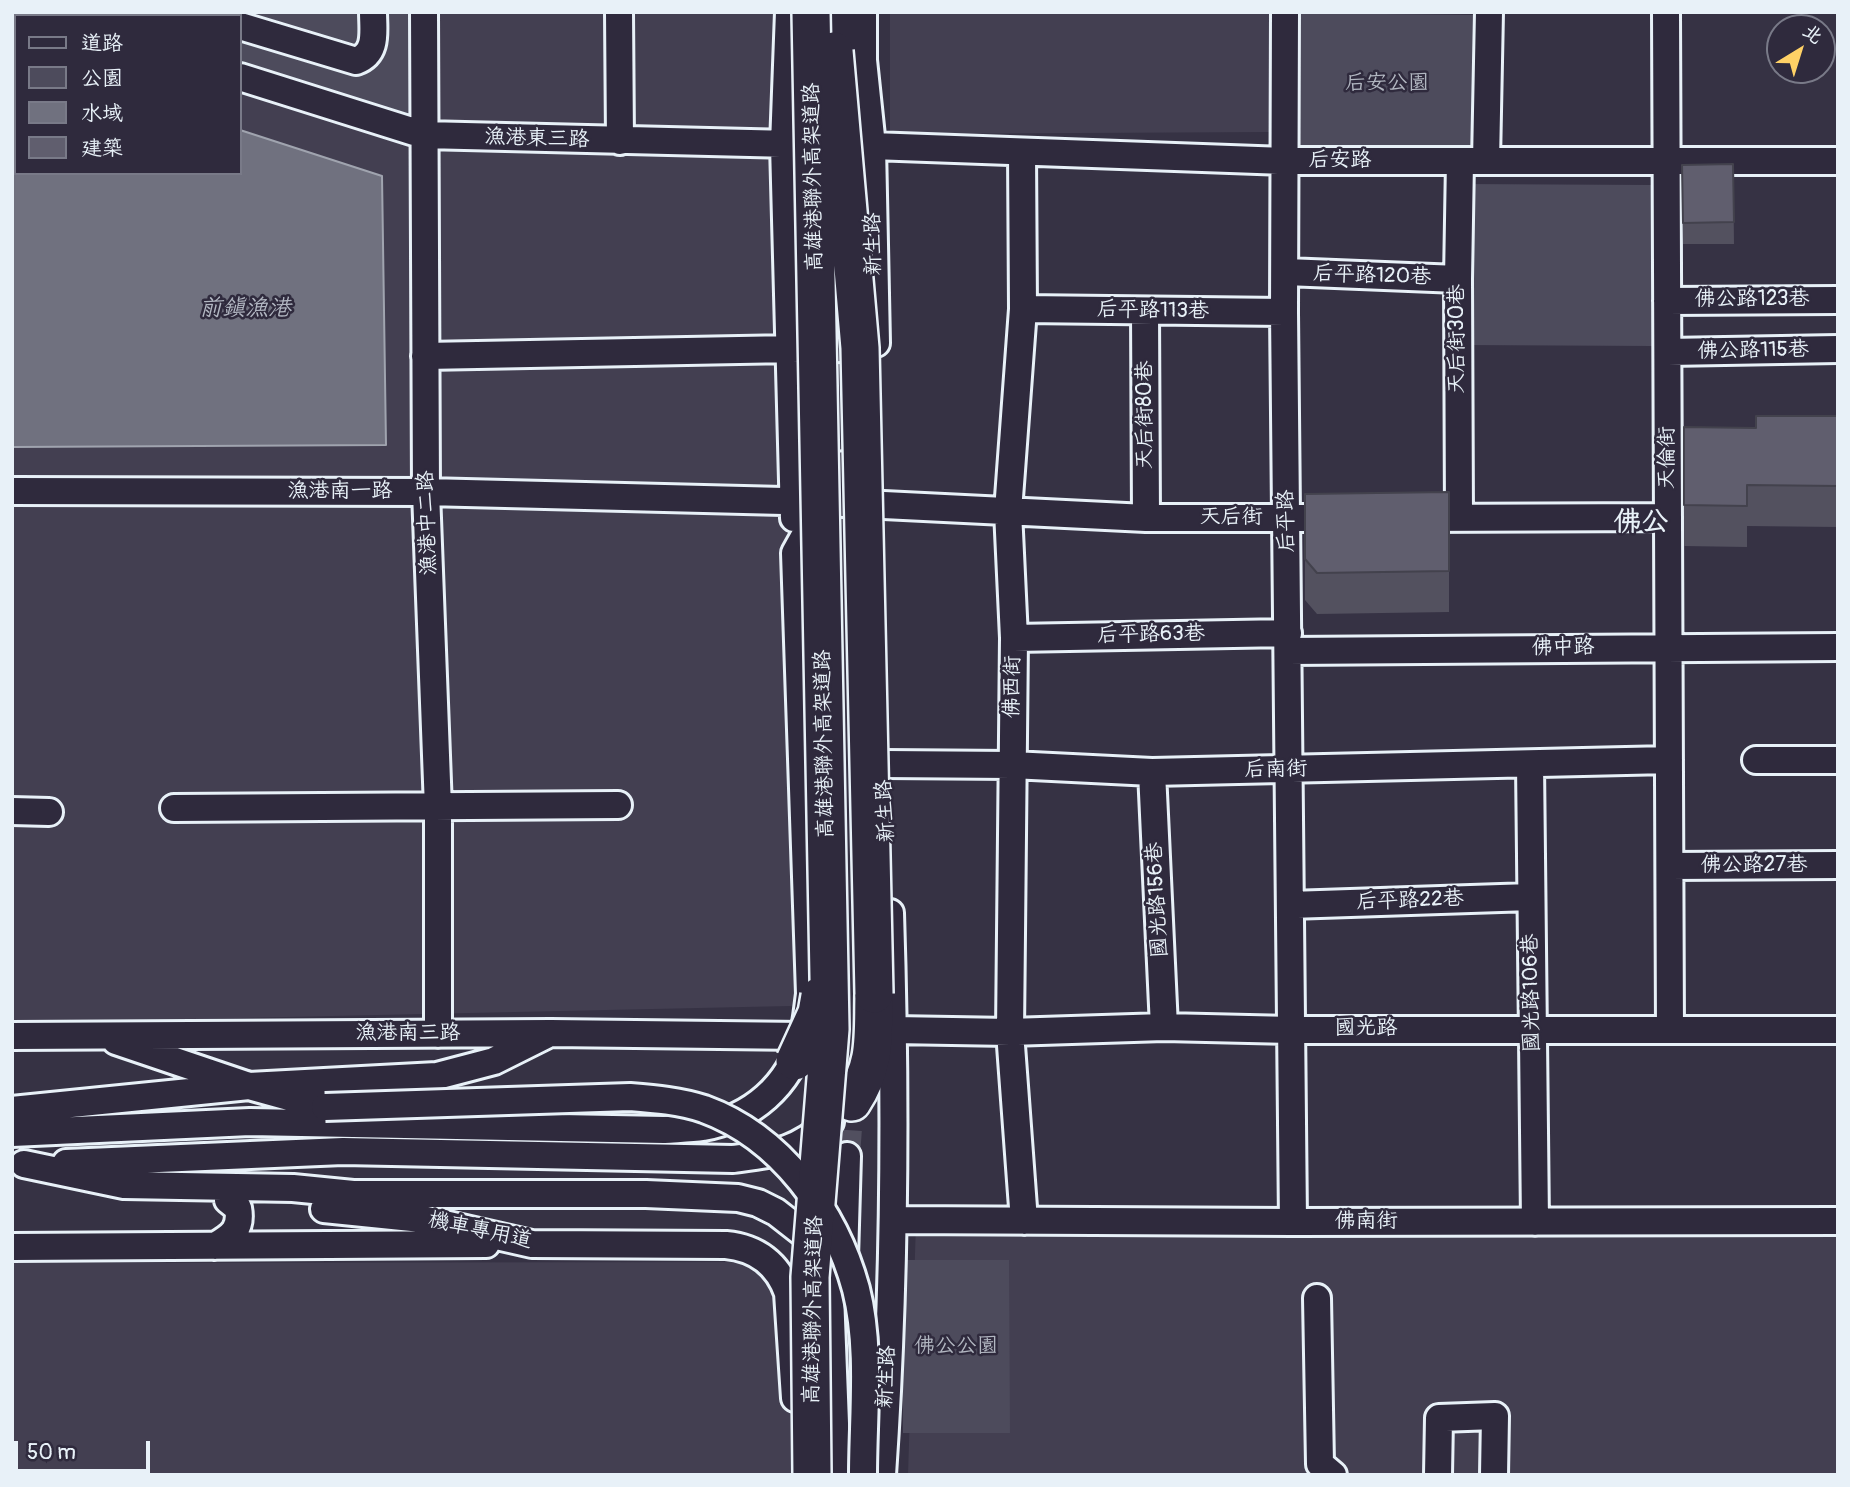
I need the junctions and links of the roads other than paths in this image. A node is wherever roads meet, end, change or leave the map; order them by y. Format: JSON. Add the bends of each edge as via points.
{"nodes":[{"id":1,"x":263,"y":12,"type":"edge"},
{"id":2,"x":373,"y":12,"type":"edge"},
{"id":3,"x":424,"y":12,"type":"edge"},
{"id":4,"x":619,"y":12,"type":"edge"},
{"id":5,"x":789,"y":12,"type":"edge"},
{"id":6,"x":805,"y":12,"type":"edge"},
{"id":7,"x":811,"y":12,"type":"edge"},
{"id":8,"x":825,"y":12,"type":"edge"},
{"id":9,"x":831,"y":12,"type":"edge"},
{"id":10,"x":839,"y":12,"type":"edge"},
{"id":11,"x":863,"y":12,"type":"edge"},
{"id":12,"x":872,"y":12,"type":"edge"},
{"id":13,"x":1285,"y":12,"type":"edge"},
{"id":14,"x":1489,"y":12,"type":"edge"},
{"id":15,"x":1666,"y":12,"type":"edge"},
{"id":16,"x":242,"y":27,"type":"edge"},
{"id":17,"x":277,"y":37,"type":"junction"},
{"id":18,"x":242,"y":78,"type":"edge"},
{"id":19,"x":424,"y":135,"type":"junction"},
{"id":20,"x":620,"y":141,"type":"junction"},
{"id":21,"x":784,"y":145,"type":"junction"},
{"id":22,"x":842,"y":146,"type":"junction"},
{"id":23,"x":872,"y":146,"type":"junction"},
{"id":24,"x":1021,"y":152,"type":"junction"},
{"id":25,"x":1285,"y":161,"type":"junction"},
{"id":26,"x":1460,"y":161,"type":"junction"},
{"id":27,"x":1486,"y":161,"type":"junction"},
{"id":28,"x":1667,"y":161,"type":"junction"},
{"id":29,"x":1838,"y":161,"type":"edge"},
{"id":30,"x":1286,"y":272,"type":"junction"},
{"id":31,"x":1458,"y":279,"type":"junction"},
{"id":32,"x":1838,"y":300,"type":"edge"},
{"id":33,"x":1667,"y":301,"type":"junction"},
{"id":34,"x":1023,"y":309,"type":"junction"},
{"id":35,"x":1145,"y":311,"type":"junction"},
{"id":36,"x":1284,"y":312,"type":"junction"},
{"id":37,"x":789,"y":348,"type":"junction"},
{"id":38,"x":844,"y":348,"type":"junction"},
{"id":39,"x":1838,"y":349,"type":"edge"},
{"id":40,"x":1668,"y":352,"type":"junction"},
{"id":41,"x":425,"y":356,"type":"junction"},
{"id":42,"x":1668,"y":442,"type":"junction"},
{"id":43,"x":1694,"y":442,"type":"edge"},
{"id":44,"x":844,"y":465,"type":"junction"},
{"id":45,"x":12,"y":491,"type":"edge"},
{"id":46,"x":426,"y":492,"type":"junction"},
{"id":47,"x":794,"y":502,"type":"junction"},
{"id":48,"x":823,"y":502,"type":"junction"},
{"id":49,"x":851,"y":504,"type":"junction"},
{"id":50,"x":879,"y":504,"type":"junction"},
{"id":51,"x":1008,"y":510,"type":"junction"},
{"id":52,"x":1459,"y":517,"type":"junction"},
{"id":53,"x":1668,"y":517,"type":"junction"},
{"id":54,"x":1146,"y":518,"type":"junction"},
{"id":55,"x":1287,"y":518,"type":"junction"},
{"id":56,"x":1366,"y":518,"type":"edge"},
{"id":57,"x":1393,"y":518,"type":"edge"},
{"id":58,"x":795,"y":553,"type":"junction"},
{"id":59,"x":1014,"y":638,"type":"junction"},
{"id":60,"x":1288,"y":642,"type":"junction"},
{"id":61,"x":1669,"y":647,"type":"junction"},
{"id":62,"x":1838,"y":647,"type":"edge"},
{"id":63,"x":1669,"y":760,"type":"junction"},
{"id":64,"x":1756,"y":760,"type":"dead end"},
{"id":65,"x":1838,"y":760,"type":"edge"},
{"id":66,"x":884,"y":764,"type":"junction"},
{"id":67,"x":1530,"y":764,"type":"junction"},
{"id":68,"x":1012,"y":765,"type":"junction"},
{"id":69,"x":1289,"y":770,"type":"junction"},
{"id":70,"x":1152,"y":772,"type":"junction"},
{"id":71,"x":618,"y":806,"type":"dead end"},
{"id":72,"x":174,"y":808,"type":"dead end"},
{"id":73,"x":438,"y":808,"type":"junction"},
{"id":74,"x":12,"y":811,"type":"edge"},
{"id":75,"x":49,"y":812,"type":"dead end"},
{"id":76,"x":1838,"y":865,"type":"edge"},
{"id":77,"x":1670,"y":866,"type":"junction"},
{"id":78,"x":1531,"y":897,"type":"junction"},
{"id":79,"x":1290,"y":905,"type":"junction"},
{"id":80,"x":866,"y":1008,"type":"junction"},
{"id":81,"x":1164,"y":1027,"type":"junction"},
{"id":82,"x":1533,"y":1029,"type":"junction"},
{"id":83,"x":894,"y":1030,"type":"junction"},
{"id":84,"x":1291,"y":1030,"type":"junction"},
{"id":85,"x":1670,"y":1030,"type":"junction"},
{"id":86,"x":1838,"y":1030,"type":"edge"},
{"id":87,"x":1010,"y":1032,"type":"junction"},
{"id":88,"x":551,"y":1033,"type":"junction"},
{"id":89,"x":96,"y":1034,"type":"junction"},
{"id":90,"x":438,"y":1034,"type":"junction"},
{"id":91,"x":12,"y":1036,"type":"edge"},
{"id":92,"x":799,"y":1048,"type":"junction"},
{"id":93,"x":249,"y":1086,"type":"junction"},
{"id":94,"x":852,"y":1102,"type":"junction"},
{"id":95,"x":325,"y":1107,"type":"junction"},
{"id":96,"x":12,"y":1110,"type":"edge"},
{"id":97,"x":250,"y":1122,"type":"junction"},
{"id":98,"x":12,"y":1133,"type":"edge"},
{"id":99,"x":847,"y":1156,"type":"tunnel mouth"},
{"id":100,"x":16,"y":1168,"type":"edge"},
{"id":101,"x":228,"y":1200,"type":"junction"},
{"id":102,"x":895,"y":1220,"type":"junction"},
{"id":103,"x":1024,"y":1221,"type":"junction"},
{"id":104,"x":1838,"y":1221,"type":"edge"},
{"id":105,"x":1293,"y":1222,"type":"junction"},
{"id":106,"x":1535,"y":1222,"type":"junction"},
{"id":107,"x":532,"y":1244,"type":"junction"},
{"id":108,"x":215,"y":1246,"type":"junction"},
{"id":109,"x":12,"y":1247,"type":"edge"},
{"id":110,"x":1317,"y":1298,"type":"dead end"},
{"id":111,"x":800,"y":1475,"type":"edge"},
{"id":112,"x":812,"y":1475,"type":"edge"},
{"id":113,"x":826,"y":1475,"type":"edge"},
{"id":114,"x":838,"y":1475,"type":"edge"},
{"id":115,"x":863,"y":1475,"type":"edge"},
{"id":116,"x":883,"y":1475,"type":"edge"},
{"id":117,"x":1333,"y":1475,"type":"edge"},
{"id":118,"x":1438,"y":1475,"type":"edge"},
{"id":119,"x":1494,"y":1475,"type":"edge"}],
"edges":[{"from":1,"to":17,"type":"street","via":[[265,25]]},
{"from":2,"to":17,"type":"street","via":[[372,47],[356,61]]},
{"from":3,"to":19,"type":"street","name":"漁港中二路"},
{"from":4,"to":20,"type":"street"},
{"from":5,"to":21,"type":"street"},
{"from":6,"to":92,"type":"highway","bridge":true,"via":[[798,143],[820,995],[817,1013]]},
{"from":7,"to":112,"type":"highway","name":"高雄港聯外高架道路","bridge":true,"via":[[830,1029],[810,1277]]},
{"from":8,"to":113,"type":"highway","name":"高雄港聯外高架道路","bridge":true,"via":[[842,1029],[825,1278]]},
{"from":9,"to":80,"type":"highway","bridge":true,"via":[[860,348]]},
{"from":10,"to":22,"type":"street","name":"新生路"},
{"from":11,"to":23,"type":"street","name":"新生路"},
{"from":12,"to":23,"type":"street","name":"新生路"},
{"from":13,"to":25,"type":"street","name":"后平路"},
{"from":14,"to":27,"type":"street"},
{"from":15,"to":28,"type":"street","name":"天倫街"},
{"from":16,"to":17,"type":"street"},
{"from":18,"to":19,"type":"street","name":"漁港東三路"},
{"from":19,"to":20,"type":"street","name":"漁港東三路"},
{"from":19,"to":41,"type":"street","name":"漁港中二路"},
{"from":20,"to":21,"type":"street","name":"漁港東三路"},
{"from":21,"to":22,"type":"street","name":"漁港東三路"},
{"from":21,"to":37,"type":"street"},
{"from":22,"to":23,"type":"street","name":"后安路"},
{"from":22,"to":38,"type":"street","name":"新生路"},
{"from":23,"to":24,"type":"street","name":"后安路"},
{"from":23,"to":50,"type":"street","name":"新生路"},
{"from":24,"to":25,"type":"street","name":"后安路"},
{"from":24,"to":34,"type":"street","name":"佛西街"},
{"from":25,"to":26,"type":"street","name":"后安路"},
{"from":25,"to":30,"type":"street","name":"后平路"},
{"from":26,"to":27,"type":"street","name":"后安路"},
{"from":26,"to":31,"type":"street","name":"天后街30巷"},
{"from":27,"to":28,"type":"street","name":"后安路"},
{"from":28,"to":29,"type":"street","name":"后安路"},
{"from":28,"to":33,"type":"street","name":"天倫街"},
{"from":30,"to":31,"type":"street","name":"后平路120巷"},
{"from":30,"to":36,"type":"street","name":"后平路"},
{"from":31,"to":52,"type":"street","name":"天后街30巷"},
{"from":32,"to":33,"type":"street","name":"佛公路123巷"},
{"from":33,"to":40,"type":"street","name":"天倫街"},
{"from":34,"to":35,"type":"street","name":"后平路113巷"},
{"from":34,"to":51,"type":"street","name":"佛西街"},
{"from":35,"to":36,"type":"street","name":"后平路113巷"},
{"from":35,"to":54,"type":"street","name":"天后街80巷"},
{"from":36,"to":55,"type":"street","name":"后平路"},
{"from":37,"to":38,"type":"street"},
{"from":37,"to":41,"type":"street"},
{"from":37,"to":47,"type":"street"},
{"from":38,"to":44,"type":"street","name":"新生路"},
{"from":39,"to":40,"type":"street","name":"佛公路115巷"},
{"from":40,"to":42,"type":"street","name":"天倫街"},
{"from":41,"to":46,"type":"street","name":"漁港中二路"},
{"from":42,"to":43,"type":"street"},
{"from":42,"to":53,"type":"street","name":"天倫街"},
{"from":44,"to":48,"type":"street","name":"新生路"},
{"from":44,"to":49,"type":"street","name":"新生路"},
{"from":45,"to":46,"type":"street","name":"漁港南一路"},
{"from":46,"to":47,"type":"street","name":"漁港南一路"},
{"from":46,"to":73,"type":"street","name":"漁港中二路"},
{"from":47,"to":48,"type":"street","name":"天后街"},
{"from":47,"to":58,"type":"street"},
{"from":48,"to":49,"type":"street","name":"天后街"},
{"from":48,"to":58,"type":"street","name":"新生路"},
{"from":49,"to":50,"type":"street","name":"天后街"},
{"from":49,"to":80,"type":"street","name":"新生路"},
{"from":50,"to":51,"type":"street","name":"天后街"},
{"from":50,"to":66,"type":"street","name":"新生路"},
{"from":51,"to":54,"type":"street","name":"天后街"},
{"from":51,"to":59,"type":"street","name":"佛西街"},
{"from":52,"to":53,"type":"street"},
{"from":52,"to":57,"type":"street"},
{"from":53,"to":61,"type":"street","name":"天倫街"},
{"from":54,"to":55,"type":"street","name":"天后街"},
{"from":55,"to":56,"type":"street","name":"天后街"},
{"from":55,"to":60,"type":"street","name":"后平路"},
{"from":58,"to":92,"type":"street","via":[[810,994]]},
{"from":59,"to":60,"type":"street","name":"后平路63巷"},
{"from":59,"to":68,"type":"street","name":"佛西街"},
{"from":60,"to":61,"type":"street","name":"佛中路"},
{"from":60,"to":69,"type":"street","name":"后平路"},
{"from":61,"to":62,"type":"street","name":"佛中路"},
{"from":61,"to":63,"type":"street","name":"天倫街"},
{"from":63,"to":67,"type":"street","name":"后南街"},
{"from":63,"to":77,"type":"street","name":"天倫街"},
{"from":64,"to":65,"type":"street"},
{"from":66,"to":68,"type":"street","name":"后南街"},
{"from":66,"to":83,"type":"street","name":"新生路"},
{"from":67,"to":69,"type":"street","name":"后南街"},
{"from":67,"to":78,"type":"street","name":"國光路106巷"},
{"from":68,"to":70,"type":"street","name":"后南街"},
{"from":68,"to":87,"type":"street","name":"佛西街"},
{"from":69,"to":70,"type":"street","name":"后南街"},
{"from":69,"to":79,"type":"street","name":"后平路"},
{"from":70,"to":81,"type":"street","name":"國光路156巷"},
{"from":71,"to":73,"type":"street"},
{"from":72,"to":73,"type":"street"},
{"from":73,"to":90,"type":"street","name":"漁港中二路"},
{"from":74,"to":75,"type":"street"},
{"from":76,"to":77,"type":"street","name":"佛公路27巷"},
{"from":77,"to":85,"type":"street","name":"天倫街"},
{"from":78,"to":79,"type":"street","name":"后平路22巷"},
{"from":78,"to":82,"type":"street","name":"國光路106巷"},
{"from":79,"to":84,"type":"street","name":"后平路"},
{"from":80,"to":94,"type":"highway","via":[[871,1064]]},
{"from":81,"to":84,"type":"street","name":"國光路"},
{"from":81,"to":87,"type":"street","name":"國光路"},
{"from":82,"to":84,"type":"street","name":"國光路"},
{"from":82,"to":85,"type":"street","name":"國光路"},
{"from":82,"to":106,"type":"street","name":"國光路106巷"},
{"from":83,"to":87,"type":"street","name":"國光路"},
{"from":83,"to":94,"type":"street","via":[[883,1056]]},
{"from":83,"to":102,"type":"street","name":"新生路"},
{"from":84,"to":105,"type":"street","name":"后平路"},
{"from":85,"to":86,"type":"street","name":"國光路"},
{"from":87,"to":103,"type":"street","name":"佛西街"},
{"from":88,"to":90,"type":"street","name":"漁港南三路"},
{"from":88,"to":92,"type":"street","name":"漁港南三路"},
{"from":88,"to":93,"type":"street","via":[[494,1061],[437,1076]]},
{"from":89,"to":90,"type":"street","name":"漁港南三路"},
{"from":89,"to":91,"type":"street","name":"漁港南三路"},
{"from":89,"to":93,"type":"street"},
{"from":92,"to":97,"type":"street","via":[[781,1084],[764,1101],[743,1115],[704,1127]]},
{"from":93,"to":95,"type":"street"},
{"from":93,"to":96,"type":"street"},
{"from":94,"to":100,"type":"street","via":[[812,1137],[781,1153],[733,1159],[343,1151]]},
{"from":95,"to":97,"type":"street"},
{"from":95,"to":115,"type":"street","bridge":true,"via":[[630,1097],[670,1100],[704,1110],[770,1147],[813,1197],[834,1231],[856,1289],[864,1373]]},
{"from":97,"to":98,"type":"street"},
{"from":99,"to":114,"type":"street"},
{"from":100,"to":101,"type":"street","name":"機車專用道"},
{"from":100,"to":114,"type":"street","via":[[124,1185],[293,1188],[353,1194],[646,1194],[758,1203],[808,1237],[827,1274]]},
{"from":101,"to":107,"type":"street","name":"機車專用道","via":[[422,1219]]},
{"from":101,"to":108,"type":"street","via":[[238,1208],[237,1230]]},
{"from":102,"to":103,"type":"street","name":"佛南街"},
{"from":102,"to":116,"type":"street","name":"新生路"},
{"from":103,"to":105,"type":"street","name":"佛南街"},
{"from":104,"to":106,"type":"street","name":"佛南街"},
{"from":105,"to":106,"type":"street","name":"佛南街"},
{"from":107,"to":108,"type":"street"},
{"from":107,"to":111,"type":"street","name":"機車專用道","via":[[726,1245],[765,1258],[788,1293]]},
{"from":108,"to":109,"type":"street"},
{"from":110,"to":117,"type":"street","via":[[1320,1464]]},
{"from":118,"to":119,"type":"street","via":[[1440,1418],[1495,1416]]}]}
